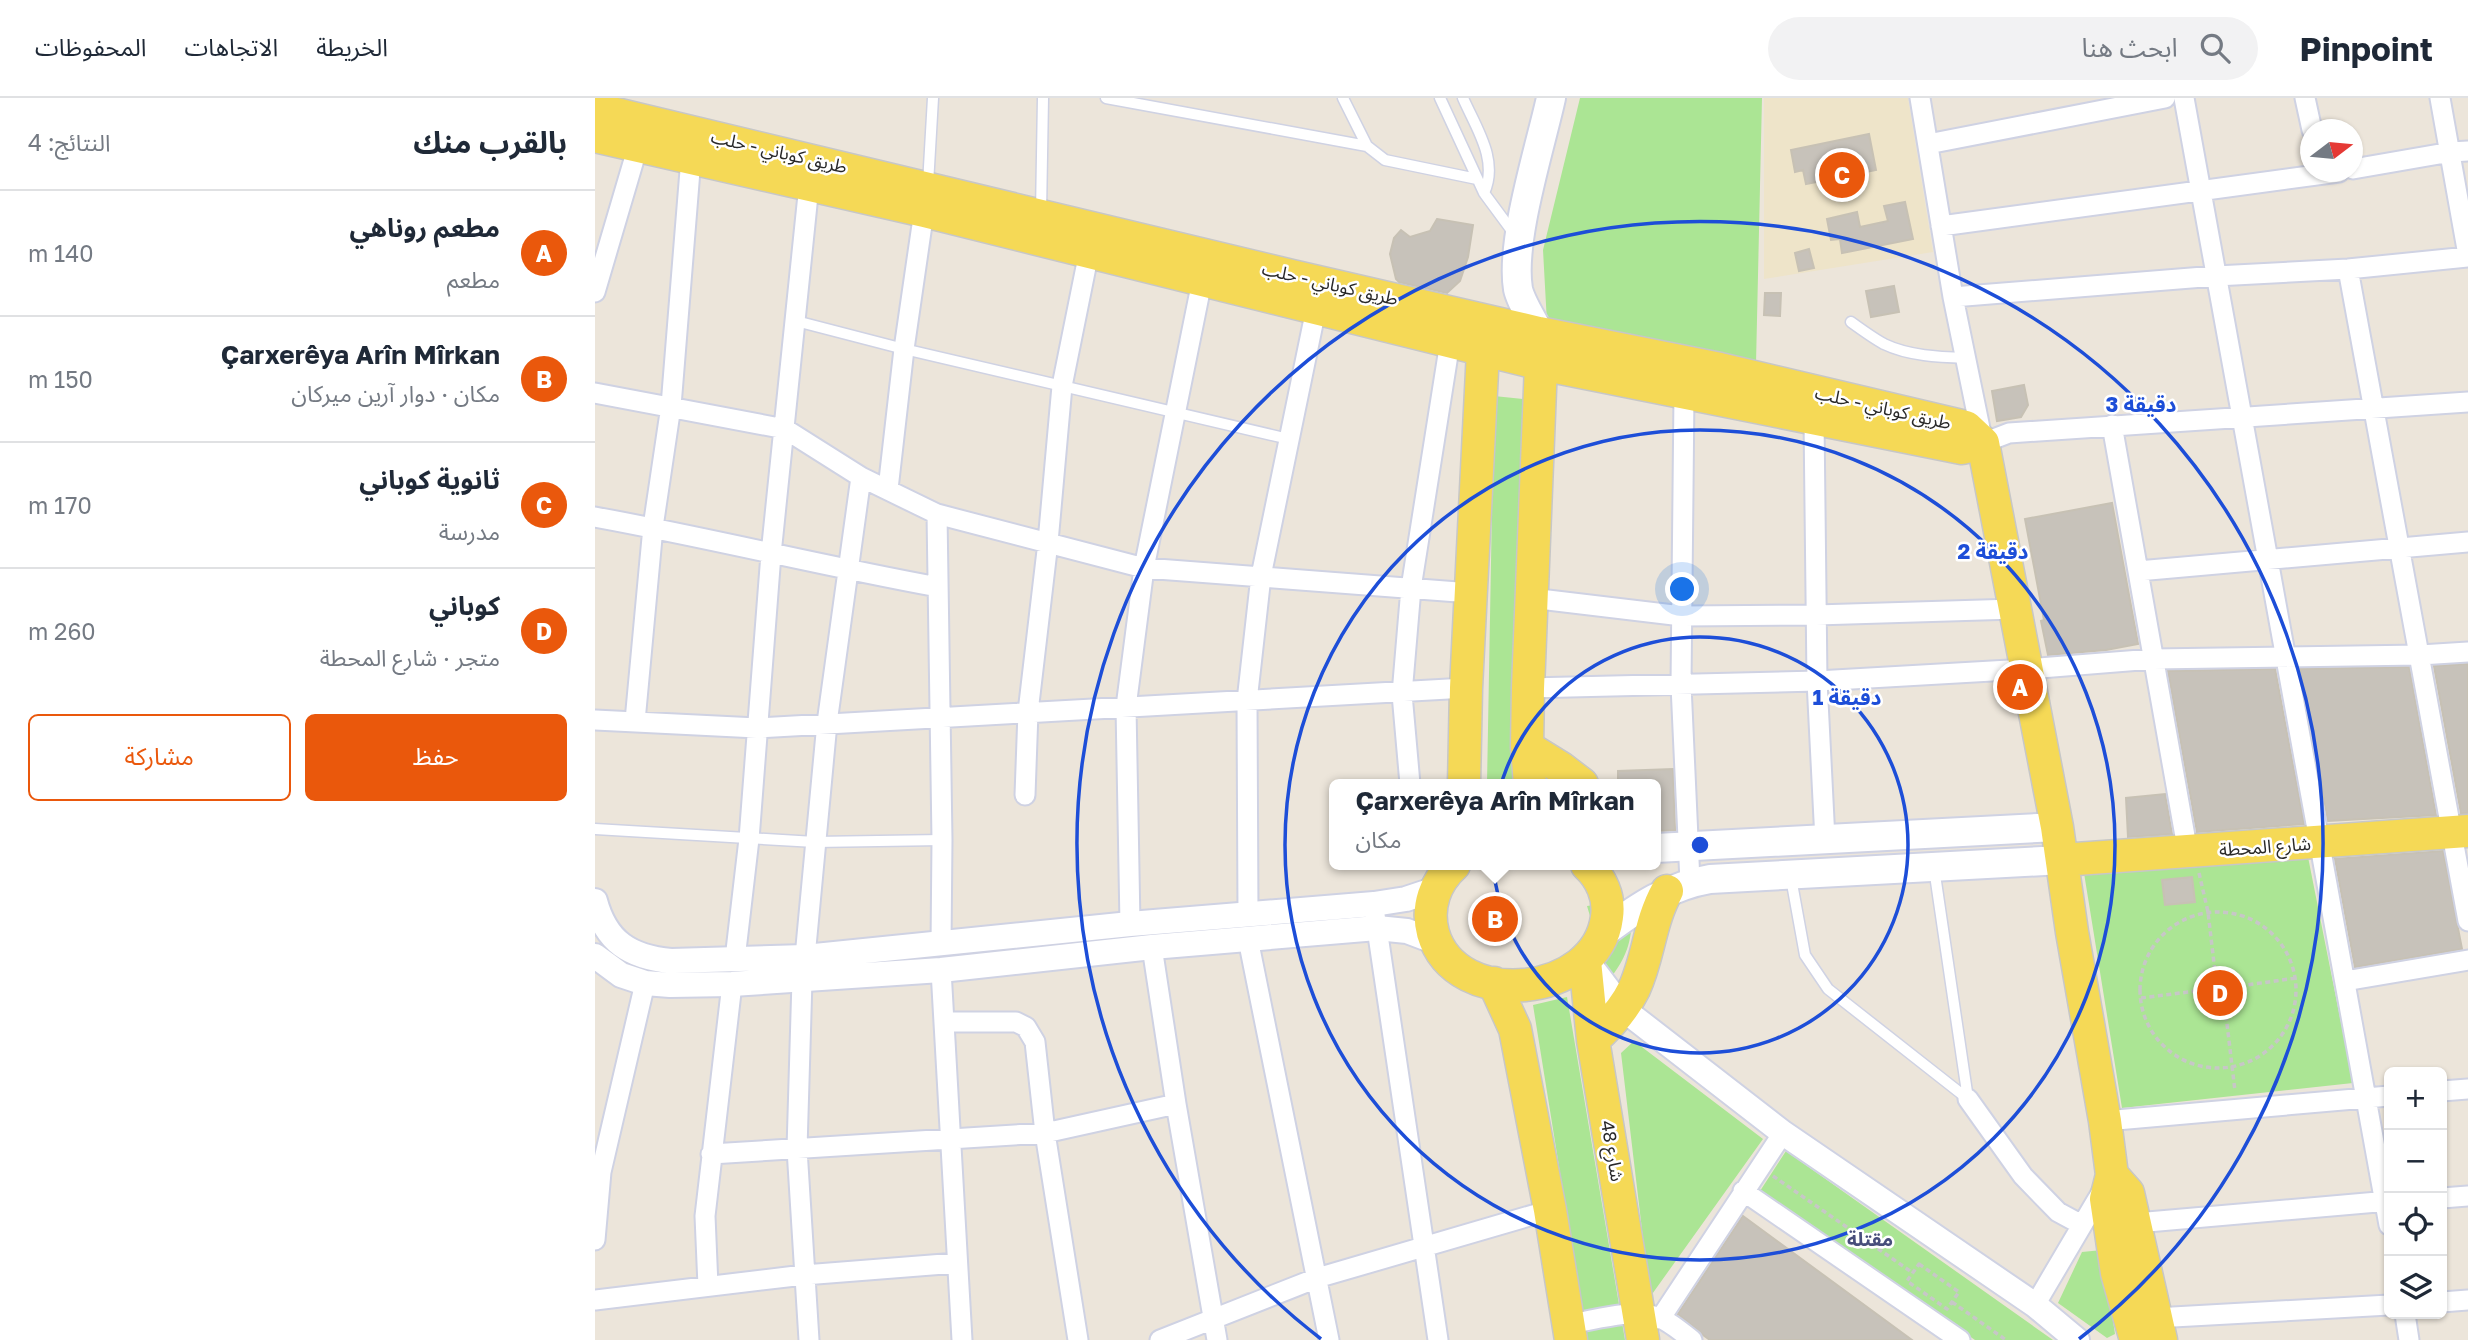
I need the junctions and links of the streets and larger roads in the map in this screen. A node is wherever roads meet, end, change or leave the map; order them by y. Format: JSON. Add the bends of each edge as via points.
{"nodes":[{"id":1,"x":1551,"y":98,"type":"edge"},
{"id":2,"x":1920,"y":98,"type":"edge"},
{"id":3,"x":2165,"y":98,"type":"edge"},
{"id":4,"x":2184,"y":98,"type":"edge"},
{"id":5,"x":2305,"y":98,"type":"edge"},
{"id":6,"x":2440,"y":98,"type":"edge"},
{"id":7,"x":595,"y":109,"type":"edge"},
{"id":8,"x":2310,"y":119,"type":"edge"},
{"id":9,"x":595,"y":136,"type":"edge"},
{"id":10,"x":1927,"y":144,"type":"junction"},
{"id":11,"x":638,"y":146,"type":"junction"},
{"id":12,"x":2459,"y":152,"type":"edge"},
{"id":13,"x":691,"y":158,"type":"junction"},
{"id":14,"x":2363,"y":167,"type":"edge"},
{"id":15,"x":2300,"y":176,"type":"edge"},
{"id":16,"x":809,"y":185,"type":"junction"},
{"id":17,"x":894,"y":192,"type":"junction"},
{"id":18,"x":2201,"y":192,"type":"junction"},
{"id":19,"x":926,"y":200,"type":"junction"},
{"id":20,"x":1941,"y":226,"type":"junction"},
{"id":21,"x":1090,"y":252,"type":"junction"},
{"id":22,"x":2468,"y":256,"type":"edge"},
{"id":23,"x":2348,"y":269,"type":"junction"},
{"id":24,"x":2216,"y":275,"type":"junction"},
{"id":25,"x":1202,"y":281,"type":"junction"},
{"id":26,"x":1518,"y":290,"type":"junction"},
{"id":27,"x":595,"y":292,"type":"edge"},
{"id":28,"x":1954,"y":298,"type":"junction"},
{"id":29,"x":1316,"y":309,"type":"junction"},
{"id":30,"x":1539,"y":332,"type":"junction"},
{"id":31,"x":1487,"y":336,"type":"junction"},
{"id":32,"x":1450,"y":342,"type":"junction"},
{"id":33,"x":1541,"y":364,"type":"junction"},
{"id":34,"x":595,"y":393,"type":"edge"},
{"id":35,"x":1684,"y":393,"type":"junction"},
{"id":36,"x":2468,"y":402,"type":"edge"},
{"id":37,"x":671,"y":406,"type":"junction"},
{"id":38,"x":2374,"y":407,"type":"junction"},
{"id":39,"x":2242,"y":417,"type":"junction"},
{"id":40,"x":1814,"y":420,"type":"junction"},
{"id":41,"x":2112,"y":425,"type":"junction"},
{"id":42,"x":785,"y":429,"type":"junction"},
{"id":43,"x":1983,"y":443,"type":"junction"},
{"id":44,"x":862,"y":477,"type":"junction"},
{"id":45,"x":888,"y":489,"type":"junction"},
{"id":46,"x":937,"y":513,"type":"junction"},
{"id":47,"x":595,"y":517,"type":"edge"},
{"id":48,"x":653,"y":527,"type":"junction"},
{"id":49,"x":1048,"y":542,"type":"junction"},
{"id":50,"x":2468,"y":542,"type":"edge"},
{"id":51,"x":2400,"y":549,"type":"junction"},
{"id":52,"x":771,"y":554,"type":"junction"},
{"id":53,"x":2268,"y":560,"type":"junction"},
{"id":54,"x":1144,"y":568,"type":"junction"},
{"id":55,"x":848,"y":571,"type":"junction"},
{"id":56,"x":2138,"y":571,"type":"junction"},
{"id":57,"x":1261,"y":576,"type":"junction"},
{"id":58,"x":938,"y":587,"type":"junction"},
{"id":59,"x":1411,"y":588,"type":"junction"},
{"id":60,"x":1471,"y":593,"type":"junction"},
{"id":61,"x":1531,"y":598,"type":"junction"},
{"id":62,"x":2015,"y":609,"type":"junction"},
{"id":63,"x":1816,"y":615,"type":"junction"},
{"id":64,"x":1682,"y":616,"type":"junction"},
{"id":65,"x":2468,"y":652,"type":"edge"},
{"id":66,"x":2420,"y":655,"type":"junction"},
{"id":67,"x":2286,"y":657,"type":"junction"},
{"id":68,"x":2153,"y":659,"type":"junction"},
{"id":69,"x":2027,"y":669,"type":"junction"},
{"id":70,"x":1817,"y":681,"type":"junction"},
{"id":71,"x":1681,"y":685,"type":"junction"},
{"id":72,"x":1466,"y":688,"type":"junction"},
{"id":73,"x":1528,"y":688,"type":"junction"},
{"id":74,"x":1402,"y":694,"type":"junction"},
{"id":75,"x":1247,"y":701,"type":"junction"},
{"id":76,"x":1126,"y":707,"type":"junction"},
{"id":77,"x":1028,"y":712,"type":"junction"},
{"id":78,"x":939,"y":716,"type":"junction"},
{"id":79,"x":595,"y":720,"type":"edge"},
{"id":80,"x":635,"y":721,"type":"junction"},
{"id":81,"x":827,"y":723,"type":"junction"},
{"id":82,"x":757,"y":728,"type":"junction"},
{"id":83,"x":1527,"y":747,"type":"junction"},
{"id":84,"x":1410,"y":779,"type":"edge"},
{"id":85,"x":1464,"y":779,"type":"edge"},
{"id":86,"x":1530,"y":779,"type":"edge"},
{"id":87,"x":1575,"y":779,"type":"edge"},
{"id":88,"x":1025,"y":795,"type":"dead end"},
{"id":89,"x":2057,"y":827,"type":"junction"},
{"id":90,"x":2460,"y":832,"type":"edge"},
{"id":91,"x":1825,"y":840,"type":"junction"},
{"id":92,"x":2319,"y":842,"type":"junction"},
{"id":93,"x":1661,"y":848,"type":"edge"},
{"id":94,"x":1689,"y":848,"type":"junction"},
{"id":95,"x":2188,"y":853,"type":"junction"},
{"id":96,"x":2062,"y":860,"type":"junction"},
{"id":97,"x":1592,"y":870,"type":"edge"},
{"id":98,"x":1439,"y":876,"type":"edge"},
{"id":99,"x":1679,"y":887,"type":"junction"},
{"id":100,"x":595,"y":901,"type":"edge"},
{"id":101,"x":1248,"y":914,"type":"junction"},
{"id":102,"x":1375,"y":916,"type":"junction"},
{"id":103,"x":2468,"y":921,"type":"edge"},
{"id":104,"x":1130,"y":924,"type":"junction"},
{"id":105,"x":1606,"y":931,"type":"junction"},
{"id":106,"x":1248,"y":939,"type":"junction"},
{"id":107,"x":1436,"y":942,"type":"junction"},
{"id":108,"x":941,"y":945,"type":"junction"},
{"id":109,"x":1152,"y":947,"type":"junction"},
{"id":110,"x":632,"y":953,"type":"junction"},
{"id":111,"x":595,"y":956,"type":"edge"},
{"id":112,"x":735,"y":959,"type":"junction"},
{"id":113,"x":2468,"y":960,"type":"edge"},
{"id":114,"x":1586,"y":961,"type":"junction"},
{"id":115,"x":804,"y":968,"type":"junction"},
{"id":116,"x":941,"y":970,"type":"junction"},
{"id":117,"x":621,"y":975,"type":"junction"},
{"id":118,"x":2345,"y":981,"type":"junction"},
{"id":119,"x":645,"y":983,"type":"junction"},
{"id":120,"x":1494,"y":983,"type":"junction"},
{"id":121,"x":732,"y":984,"type":"junction"},
{"id":122,"x":1623,"y":1009,"type":"junction"},
{"id":123,"x":944,"y":1022,"type":"junction"},
{"id":124,"x":1593,"y":1040,"type":"junction"},
{"id":125,"x":2468,"y":1089,"type":"edge"},
{"id":126,"x":2447,"y":1091,"type":"edge"},
{"id":127,"x":2384,"y":1096,"type":"edge"},
{"id":128,"x":2365,"y":1098,"type":"junction"},
{"id":129,"x":1968,"y":1099,"type":"road end"},
{"id":130,"x":1176,"y":1104,"type":"junction"},
{"id":131,"x":2105,"y":1121,"type":"junction"},
{"id":132,"x":1045,"y":1133,"type":"junction"},
{"id":133,"x":1783,"y":1133,"type":"junction"},
{"id":134,"x":949,"y":1140,"type":"junction"},
{"id":135,"x":797,"y":1149,"type":"junction"},
{"id":136,"x":712,"y":1154,"type":"junction"},
{"id":137,"x":2112,"y":1174,"type":"junction"},
{"id":138,"x":1743,"y":1191,"type":"junction"},
{"id":139,"x":2385,"y":1193,"type":"edge"},
{"id":140,"x":2468,"y":1196,"type":"edge"},
{"id":141,"x":2447,"y":1198,"type":"edge"},
{"id":142,"x":2384,"y":1201,"type":"edge"},
{"id":143,"x":1550,"y":1210,"type":"junction"},
{"id":144,"x":2136,"y":1223,"type":"junction"},
{"id":145,"x":2082,"y":1225,"type":"junction"},
{"id":146,"x":595,"y":1240,"type":"edge"},
{"id":147,"x":1423,"y":1245,"type":"junction"},
{"id":148,"x":957,"y":1263,"type":"junction"},
{"id":149,"x":804,"y":1275,"type":"junction"},
{"id":150,"x":1317,"y":1278,"type":"junction"},
{"id":151,"x":708,"y":1286,"type":"junction"},
{"id":152,"x":595,"y":1300,"type":"edge"},
{"id":153,"x":2468,"y":1300,"type":"edge"},
{"id":154,"x":2447,"y":1302,"type":"edge"},
{"id":155,"x":2035,"y":1305,"type":"junction"},
{"id":156,"x":2384,"y":1306,"type":"edge"},
{"id":157,"x":1214,"y":1319,"type":"junction"},
{"id":158,"x":2406,"y":1319,"type":"edge"},
{"id":159,"x":1647,"y":1324,"type":"edge"},
{"id":160,"x":1570,"y":1332,"type":"edge"},
{"id":161,"x":2150,"y":1333,"type":"edge"},
{"id":162,"x":809,"y":1340,"type":"edge"},
{"id":163,"x":962,"y":1340,"type":"edge"},
{"id":164,"x":1078,"y":1340,"type":"edge"},
{"id":165,"x":1160,"y":1340,"type":"edge"},
{"id":166,"x":1217,"y":1340,"type":"edge"},
{"id":167,"x":1329,"y":1340,"type":"edge"},
{"id":168,"x":1438,"y":1340,"type":"edge"},
{"id":169,"x":1692,"y":1340,"type":"edge"},
{"id":170,"x":1960,"y":1340,"type":"edge"},
{"id":171,"x":2077,"y":1340,"type":"edge"},
{"id":172,"x":2409,"y":1340,"type":"edge"}],
"edges":[{"from":1,"to":26,"type":"main road","via":[[1520,240]]},
{"from":2,"to":10,"type":"street"},
{"from":3,"to":10,"type":"street"},
{"from":4,"to":18,"type":"street"},
{"from":5,"to":8,"type":"street"},
{"from":6,"to":12,"type":"street"},
{"from":7,"to":17,"type":"main road","name":"طريق كوباني - حلب"},
{"from":9,"to":11,"type":"main road","name":"طريق كوباني - حلب"},
{"from":10,"to":20,"type":"street"},
{"from":11,"to":13,"type":"main road","name":"طريق كوباني - حلب"},
{"from":11,"to":27,"type":"street"},
{"from":12,"to":14,"type":"street"},
{"from":12,"to":22,"type":"street"},
{"from":13,"to":16,"type":"main road","name":"طريق كوباني - حلب"},
{"from":13,"to":37,"type":"street"},
{"from":15,"to":18,"type":"street"},
{"from":16,"to":17,"type":"main road","name":"طريق كوباني - حلب"},
{"from":16,"to":42,"type":"street"},
{"from":17,"to":19,"type":"main road","name":"طريق كوباني - حلب"},
{"from":18,"to":20,"type":"street"},
{"from":18,"to":24,"type":"street"},
{"from":19,"to":21,"type":"main road","name":"طريق كوباني - حلب"},
{"from":19,"to":31,"type":"main road","name":"طريق كوباني - حلب","via":[[1041,215],[1292,276]]},
{"from":19,"to":45,"type":"street"},
{"from":20,"to":28,"type":"street"},
{"from":21,"to":25,"type":"main road","name":"طريق كوباني - حلب"},
{"from":21,"to":49,"type":"street","via":[[1062,386]]},
{"from":22,"to":23,"type":"street"},
{"from":23,"to":24,"type":"street"},
{"from":23,"to":38,"type":"street"},
{"from":24,"to":28,"type":"street"},
{"from":24,"to":39,"type":"street"},
{"from":25,"to":29,"type":"main road","name":"طريق كوباني - حلب"},
{"from":25,"to":54,"type":"street"},
{"from":26,"to":30,"type":"main road"},
{"from":26,"to":31,"type":"main road"},
{"from":28,"to":43,"type":"street"},
{"from":29,"to":32,"type":"main road","name":"طريق كوباني - حلب"},
{"from":29,"to":57,"type":"street"},
{"from":30,"to":31,"type":"main road","name":"طريق كوباني - حلب"},
{"from":30,"to":33,"type":"main road"},
{"from":30,"to":43,"type":"main road","name":"طريق كوباني - حلب","via":[[1966,427]]},
{"from":31,"to":32,"type":"main road","name":"طريق كوباني - حلب"},
{"from":31,"to":33,"type":"main road","name":"طريق كوباني - حلب"},
{"from":31,"to":60,"type":"main road"},
{"from":32,"to":59,"type":"street"},
{"from":33,"to":35,"type":"main road","name":"طريق كوباني - حلب"},
{"from":33,"to":61,"type":"main road"},
{"from":34,"to":37,"type":"street"},
{"from":35,"to":40,"type":"main road","name":"طريق كوباني - حلب"},
{"from":35,"to":64,"type":"street"},
{"from":36,"to":38,"type":"street"},
{"from":37,"to":42,"type":"street"},
{"from":37,"to":48,"type":"street"},
{"from":38,"to":39,"type":"street"},
{"from":38,"to":51,"type":"street"},
{"from":39,"to":41,"type":"street"},
{"from":39,"to":53,"type":"street"},
{"from":40,"to":43,"type":"main road","name":"طريق كوباني - حلب","via":[[1962,448]]},
{"from":40,"to":63,"type":"street"},
{"from":41,"to":43,"type":"street","via":[[2009,433]]},
{"from":41,"to":56,"type":"street"},
{"from":42,"to":44,"type":"street"},
{"from":42,"to":52,"type":"street"},
{"from":43,"to":62,"type":"main road"},
{"from":44,"to":45,"type":"street"},
{"from":44,"to":55,"type":"street"},
{"from":45,"to":46,"type":"street"},
{"from":46,"to":49,"type":"street"},
{"from":46,"to":58,"type":"street"},
{"from":47,"to":48,"type":"street"},
{"from":48,"to":52,"type":"street"},
{"from":48,"to":80,"type":"street"},
{"from":49,"to":54,"type":"street"},
{"from":49,"to":77,"type":"street"},
{"from":50,"to":51,"type":"street"},
{"from":51,"to":53,"type":"street"},
{"from":51,"to":66,"type":"street"},
{"from":52,"to":55,"type":"street"},
{"from":52,"to":82,"type":"street"},
{"from":53,"to":56,"type":"street"},
{"from":53,"to":67,"type":"street"},
{"from":54,"to":57,"type":"street"},
{"from":54,"to":76,"type":"street"},
{"from":55,"to":58,"type":"street"},
{"from":55,"to":81,"type":"street"},
{"from":56,"to":68,"type":"street"},
{"from":57,"to":59,"type":"street"},
{"from":57,"to":75,"type":"street"},
{"from":58,"to":78,"type":"street"},
{"from":59,"to":60,"type":"street"},
{"from":59,"to":74,"type":"street"},
{"from":60,"to":72,"type":"main road"},
{"from":61,"to":64,"type":"street"},
{"from":61,"to":73,"type":"main road"},
{"from":62,"to":63,"type":"street"},
{"from":62,"to":69,"type":"main road"},
{"from":63,"to":64,"type":"street"},
{"from":63,"to":70,"type":"street"},
{"from":64,"to":71,"type":"street"},
{"from":65,"to":66,"type":"street"},
{"from":66,"to":67,"type":"street"},
{"from":66,"to":90,"type":"street"},
{"from":67,"to":68,"type":"street"},
{"from":67,"to":92,"type":"street"},
{"from":68,"to":69,"type":"street"},
{"from":68,"to":95,"type":"street"},
{"from":69,"to":70,"type":"street"},
{"from":69,"to":89,"type":"main road"},
{"from":70,"to":71,"type":"street"},
{"from":70,"to":91,"type":"street"},
{"from":71,"to":73,"type":"street"},
{"from":71,"to":94,"type":"street"},
{"from":72,"to":74,"type":"street"},
{"from":72,"to":85,"type":"main road"},
{"from":73,"to":83,"type":"main road"},
{"from":74,"to":75,"type":"street"},
{"from":74,"to":84,"type":"street"},
{"from":75,"to":76,"type":"street"},
{"from":75,"to":101,"type":"street"},
{"from":76,"to":77,"type":"street"},
{"from":76,"to":104,"type":"street"},
{"from":77,"to":78,"type":"street"},
{"from":77,"to":88,"type":"street"},
{"from":78,"to":81,"type":"street"},
{"from":78,"to":108,"type":"street"},
{"from":79,"to":80,"type":"street"},
{"from":80,"to":82,"type":"street"},
{"from":81,"to":82,"type":"street"},
{"from":81,"to":115,"type":"street"},
{"from":82,"to":112,"type":"street"},
{"from":83,"to":86,"type":"main road"},
{"from":83,"to":87,"type":"main road"},
{"from":89,"to":91,"type":"main road"},
{"from":89,"to":96,"type":"main road"},
{"from":90,"to":92,"type":"main road","name":"شارع المحطة"},
{"from":90,"to":103,"type":"street"},
{"from":91,"to":94,"type":"main road"},
{"from":92,"to":95,"type":"main road","name":"شارع المحطة"},
{"from":92,"to":118,"type":"street"},
{"from":93,"to":94,"type":"main road"},
{"from":94,"to":99,"type":"street"},
{"from":95,"to":96,"type":"main road","name":"شارع المحطة"},
{"from":96,"to":99,"type":"main road","via":[[1790,874]]},
{"from":96,"to":131,"type":"main road"},
{"from":97,"to":105,"type":"main road","via":[[1604,890]]},
{"from":98,"to":102,"type":"street"},
{"from":98,"to":107,"type":"main road","via":[[1430,923]]},
{"from":99,"to":105,"type":"main road","via":[[1646,902]]},
{"from":99,"to":122,"type":"main road","via":[[1653,922],[1635,987]]},
{"from":100,"to":110,"type":"street","via":[[613,938]]},
{"from":101,"to":102,"type":"street"},
{"from":101,"to":104,"type":"street"},
{"from":102,"to":106,"type":"street"},
{"from":102,"to":107,"type":"street"},
{"from":102,"to":147,"type":"street"},
{"from":104,"to":108,"type":"street"},
{"from":105,"to":114,"type":"main road"},
{"from":106,"to":109,"type":"street"},
{"from":106,"to":150,"type":"street"},
{"from":107,"to":120,"type":"main road","via":[[1460,970]]},
{"from":108,"to":115,"type":"street"},
{"from":109,"to":116,"type":"street"},
{"from":109,"to":130,"type":"street"},
{"from":110,"to":112,"type":"street","via":[[671,961]]},
{"from":110,"to":117,"type":"street"},
{"from":111,"to":117,"type":"street"},
{"from":112,"to":115,"type":"street"},
{"from":113,"to":118,"type":"street"},
{"from":114,"to":120,"type":"main road","via":[[1533,984]]},
{"from":114,"to":122,"type":"street"},
{"from":114,"to":124,"type":"main road","name":"48 شارع"},
{"from":115,"to":116,"type":"street"},
{"from":115,"to":121,"type":"street"},
{"from":115,"to":135,"type":"street"},
{"from":116,"to":123,"type":"street"},
{"from":117,"to":119,"type":"street"},
{"from":118,"to":128,"type":"street"},
{"from":119,"to":121,"type":"street"},
{"from":119,"to":146,"type":"street","via":[[601,1172]]},
{"from":120,"to":143,"type":"main road","via":[[1515,1029]]},
{"from":121,"to":136,"type":"street"},
{"from":122,"to":124,"type":"main road"},
{"from":122,"to":133,"type":"street"},
{"from":123,"to":132,"type":"street","via":[[1016,1022],[1026,1027],[1035,1042]]},
{"from":123,"to":134,"type":"street"},
{"from":124,"to":159,"type":"main road","name":"48 شارع"},
{"from":125,"to":126,"type":"street"},
{"from":127,"to":128,"type":"street"},
{"from":128,"to":131,"type":"street"},
{"from":128,"to":139,"type":"street"},
{"from":129,"to":145,"type":"street","via":[[2023,1177],[2058,1212]]},
{"from":130,"to":132,"type":"street"},
{"from":130,"to":157,"type":"street"},
{"from":131,"to":137,"type":"main road"},
{"from":132,"to":134,"type":"street"},
{"from":132,"to":164,"type":"street"},
{"from":133,"to":138,"type":"street"},
{"from":133,"to":155,"type":"street"},
{"from":134,"to":135,"type":"street"},
{"from":134,"to":148,"type":"street"},
{"from":135,"to":136,"type":"street"},
{"from":135,"to":149,"type":"street"},
{"from":136,"to":151,"type":"street","via":[[705,1216]]},
{"from":137,"to":144,"type":"main road","via":[[2128,1194]]},
{"from":137,"to":145,"type":"street"},
{"from":137,"to":161,"type":"main road","via":[[2106,1199],[2117,1273]]},
{"from":138,"to":159,"type":"street"},
{"from":138,"to":170,"type":"street"},
{"from":140,"to":141,"type":"street"},
{"from":142,"to":144,"type":"street"},
{"from":143,"to":147,"type":"street"},
{"from":143,"to":160,"type":"main road"},
{"from":144,"to":161,"type":"main road"},
{"from":145,"to":155,"type":"street"},
{"from":147,"to":150,"type":"street"},
{"from":147,"to":168,"type":"street"},
{"from":148,"to":149,"type":"street"},
{"from":148,"to":163,"type":"street"},
{"from":149,"to":151,"type":"street"},
{"from":149,"to":162,"type":"street"},
{"from":150,"to":157,"type":"street"},
{"from":150,"to":167,"type":"street"},
{"from":151,"to":152,"type":"street"},
{"from":153,"to":154,"type":"street"},
{"from":155,"to":171,"type":"street"},
{"from":156,"to":161,"type":"street"},
{"from":157,"to":165,"type":"street"},
{"from":157,"to":166,"type":"street"},
{"from":158,"to":172,"type":"street"},
{"from":159,"to":160,"type":"street"},
{"from":159,"to":169,"type":"street"}]}
